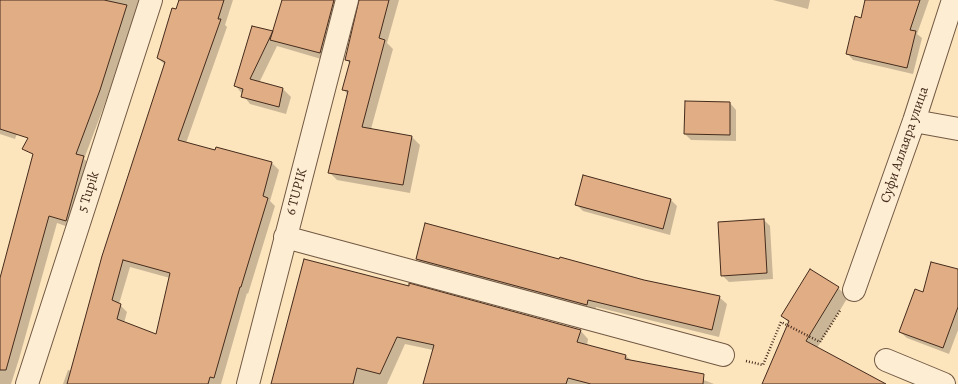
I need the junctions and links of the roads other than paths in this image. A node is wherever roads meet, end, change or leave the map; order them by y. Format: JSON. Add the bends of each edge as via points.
{"nodes":[{"id":1,"x":151,"y":0,"type":"edge"},
{"id":2,"x":348,"y":0,"type":"edge"},
{"id":3,"x":953,"y":0,"type":"edge"},
{"id":4,"x":914,"y":121,"type":"junction"},
{"id":5,"x":958,"y":129,"type":"edge"},
{"id":6,"x":285,"y":237,"type":"junction"},
{"id":7,"x":854,"y":290,"type":"road end"},
{"id":8,"x":723,"y":355,"type":"road end"},
{"id":9,"x":886,"y":360,"type":"dead end"},
{"id":10,"x":27,"y":384,"type":"edge"},
{"id":11,"x":248,"y":384,"type":"edge"},
{"id":12,"x":944,"y":384,"type":"edge"}],
"edges":[{"from":1,"to":10,"type":"street","name":"5 Tupik"},
{"from":2,"to":6,"type":"street","name":"6 TUPIK"},
{"from":3,"to":4,"type":"street","name":"Суфи Аллаяра улица"},
{"from":4,"to":5,"type":"street"},
{"from":4,"to":7,"type":"street","name":"Суфи Аллаяра улица"},
{"from":6,"to":8,"type":"street"},
{"from":6,"to":11,"type":"street","name":"6 TUPIK"},
{"from":9,"to":12,"type":"street"}]}
